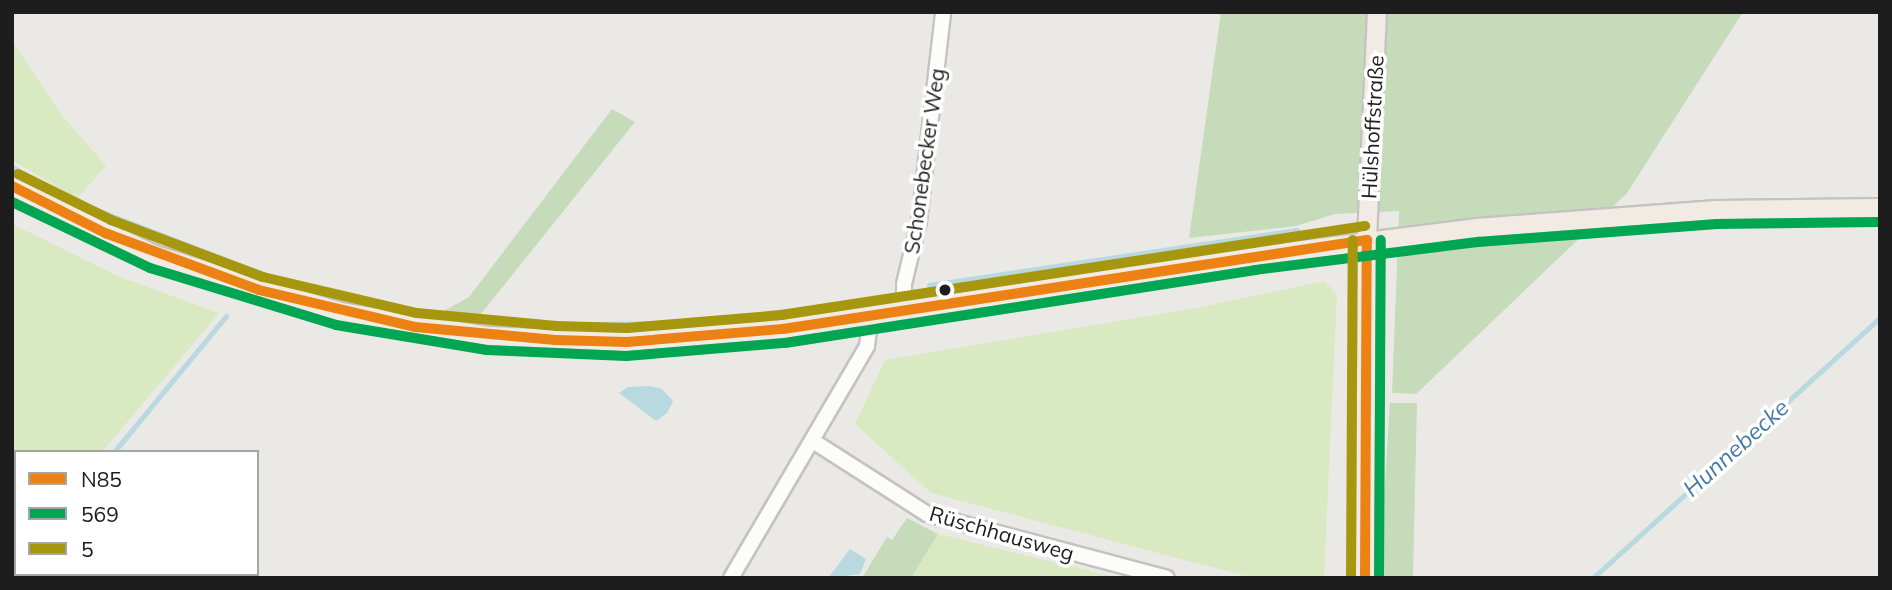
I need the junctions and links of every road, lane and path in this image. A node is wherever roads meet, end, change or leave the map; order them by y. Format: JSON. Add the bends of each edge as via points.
{"nodes":[{"id":1,"x":943,"y":12,"type":"edge"},
{"id":2,"x":1377,"y":12,"type":"edge"},
{"id":3,"x":12,"y":186,"type":"edge"},
{"id":4,"x":1880,"y":208,"type":"edge"},
{"id":5,"x":1367,"y":240,"type":"junction"},
{"id":6,"x":904,"y":310,"type":"junction"},
{"id":7,"x":871,"y":315,"type":"junction"},
{"id":8,"x":813,"y":441,"type":"junction"},
{"id":9,"x":731,"y":578,"type":"edge"},
{"id":10,"x":1167,"y":578,"type":"edge"},
{"id":11,"x":1365,"y":578,"type":"edge"}],
"edges":[{"from":1,"to":6,"type":"street","name":"Schonebecker Weg"},
{"from":2,"to":5,"type":"main road","name":"Hülshoffstraße"},
{"from":3,"to":7,"type":"main road","via":[[105,233],[208,274],[340,312],[415,327],[489,336],[627,342],[758,332]]},
{"from":4,"to":5,"type":"main road","via":[[1650,214]]},
{"from":5,"to":6,"type":"main road"},
{"from":5,"to":11,"type":"main road","name":"Hülshoffstraße"},
{"from":6,"to":7,"type":"main road"},
{"from":7,"to":8,"type":"street","via":[[867,346]]},
{"from":8,"to":9,"type":"street"},
{"from":8,"to":10,"type":"street","name":"Rüschhausweg","via":[[927,514]]}]}
